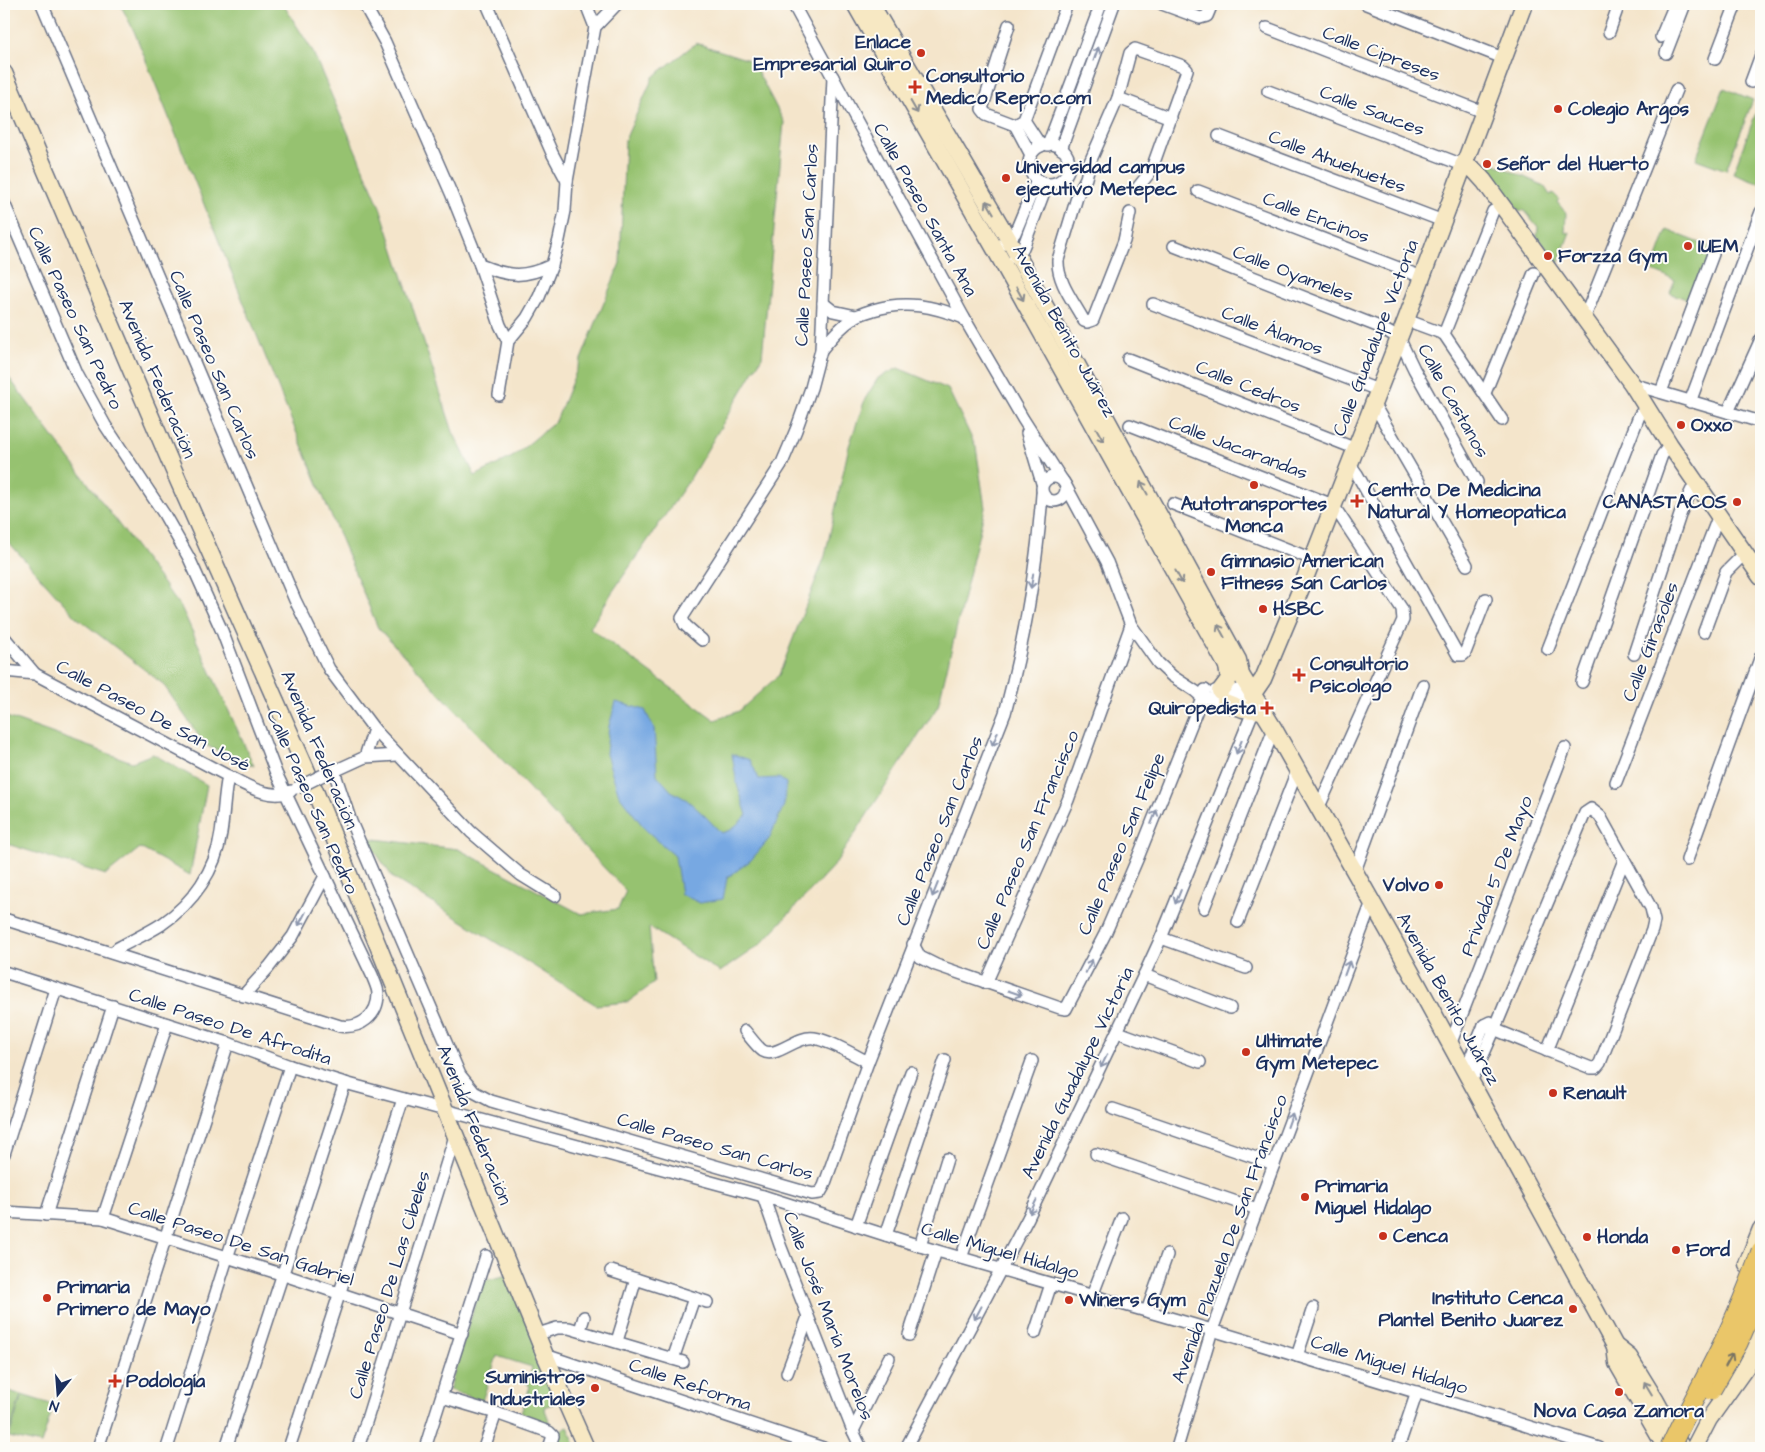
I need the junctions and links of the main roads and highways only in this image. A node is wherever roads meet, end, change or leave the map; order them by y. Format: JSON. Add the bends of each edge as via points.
{"nodes":[{"id":1,"x":855,"y":4,"type":"edge"},
{"id":2,"x":871,"y":4,"type":"edge"},
{"id":3,"x":1521,"y":5,"type":"edge"},
{"id":4,"x":4,"y":73,"type":"edge"},
{"id":5,"x":1464,"y":164,"type":"junction"},
{"id":6,"x":1011,"y":260,"type":"junction"},
{"id":7,"x":1761,"y":578,"type":"edge"},
{"id":8,"x":1250,"y":691,"type":"junction"},
{"id":9,"x":1761,"y":1229,"type":"edge"},
{"id":10,"x":1761,"y":1251,"type":"edge"},
{"id":11,"x":1761,"y":1290,"type":"edge"},
{"id":12,"x":1761,"y":1335,"type":"edge"},
{"id":13,"x":1685,"y":1406,"type":"junction"},
{"id":14,"x":1709,"y":1419,"type":"junction"},
{"id":15,"x":1671,"y":1445,"type":"edge"},
{"id":16,"x":586,"y":1448,"type":"edge"},
{"id":17,"x":1694,"y":1448,"type":"edge"}],
"edges":[{"from":1,"to":6,"type":"main road","name":"Avenida Benito Juárez","one_way":true,"via":[[995,249]]},
{"from":6,"to":2,"type":"main road","name":"Avenida Benito Juárez","one_way":true,"via":[[1009,240]]},
{"from":3,"to":5,"type":"main road","name":"Calle Guadalupe Victoria"},
{"from":4,"to":16,"type":"main road","name":"Avenida Federación","via":[[306,769]]},
{"from":5,"to":7,"type":"main road","via":[[1484,181],[1632,384]]},
{"from":5,"to":8,"type":"main road","name":"Calle Guadalupe Victoria","via":[[1273,657]]},
{"from":6,"to":8,"type":"main road","name":"Avenida Benito Juárez"},
{"from":8,"to":8,"type":"main road","name":"Calle Guadalupe Victoria","via":[[1229,679],[1209,694],[1236,706]]},
{"from":8,"to":15,"type":"main road","name":"Avenida Benito Juárez","via":[[1355,871],[1615,1346],[1617,1363]]},
{"from":9,"to":13,"type":"main road"},
{"from":10,"to":15,"type":"main road","bridge":true,"via":[[1741,1304]]},
{"from":15,"to":11,"type":"main road","one_way":true,"bridge":true,"via":[[1699,1411],[1738,1343]]},
{"from":12,"to":14,"type":"main road","via":[[1746,1367]]},
{"from":13,"to":14,"type":"main road","via":[[1696,1419]]},
{"from":13,"to":15,"type":"main road"},
{"from":14,"to":17,"type":"main road"}]}
